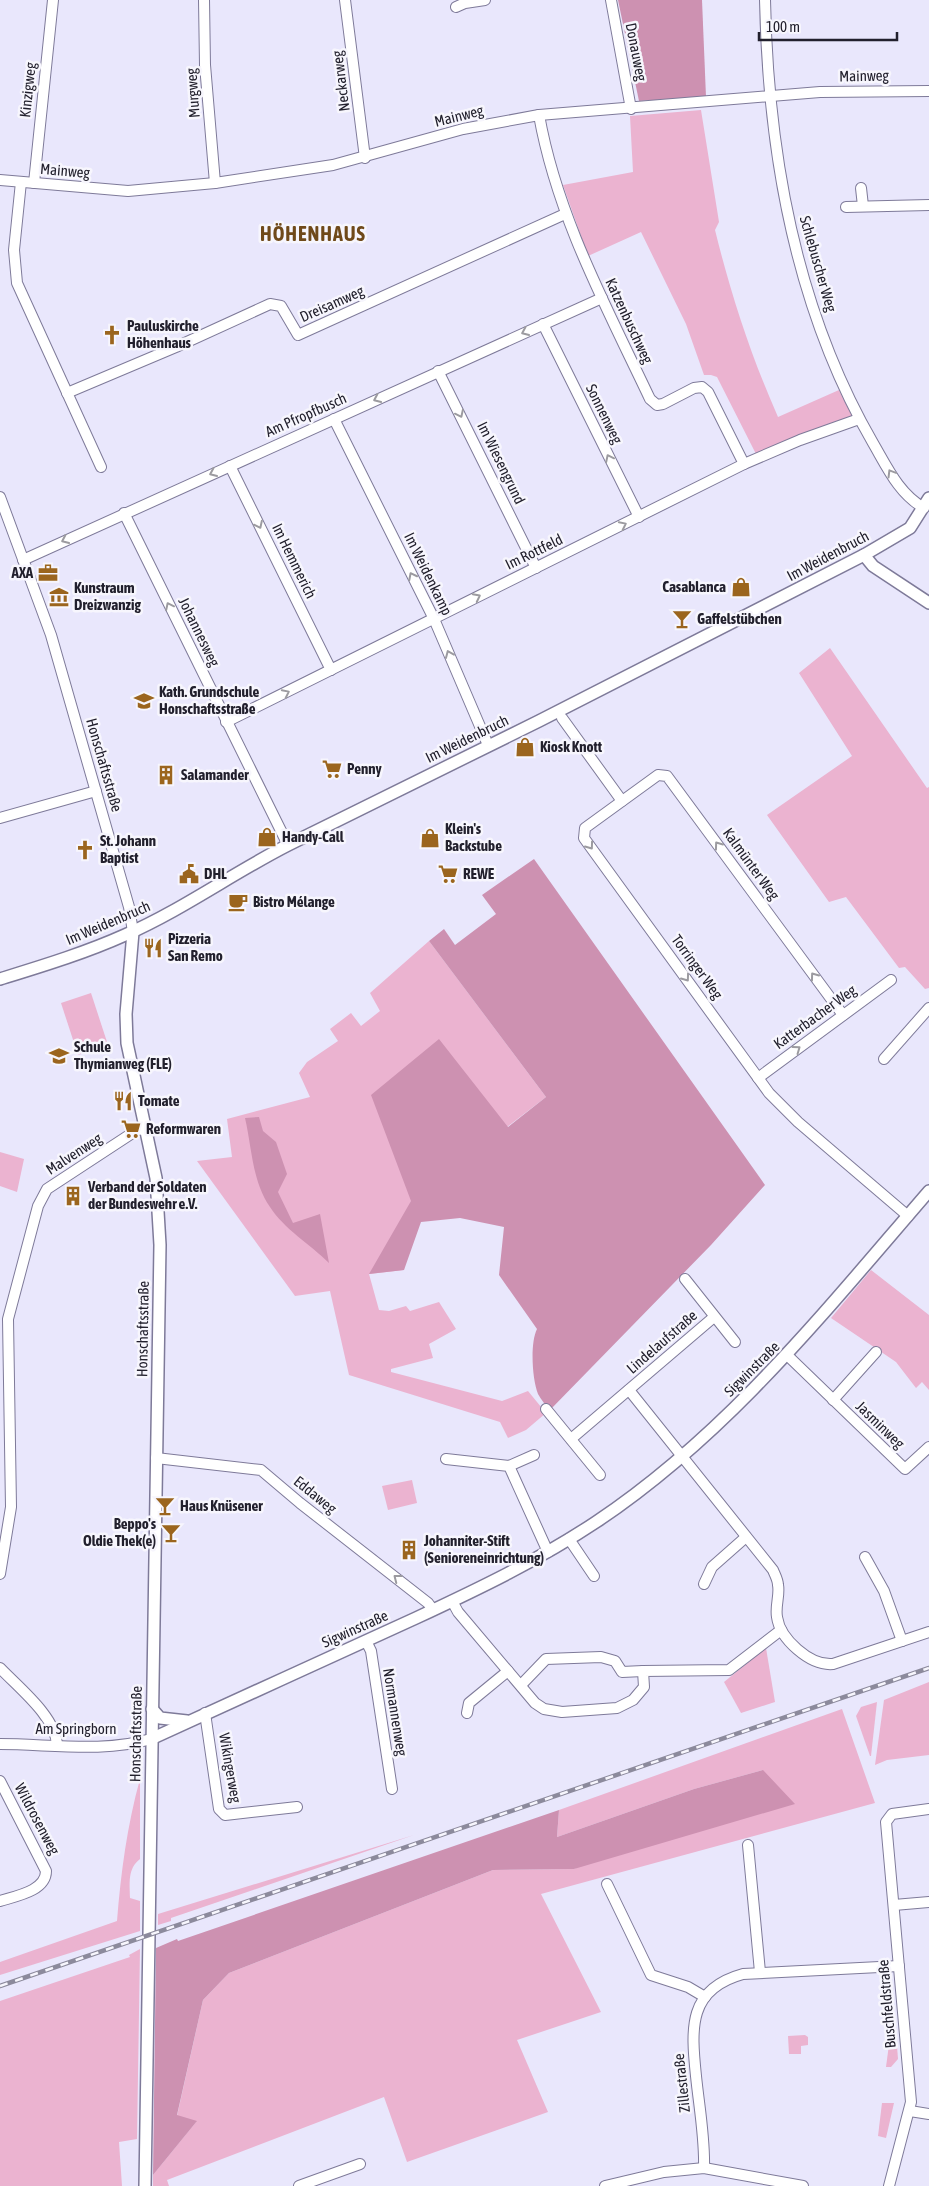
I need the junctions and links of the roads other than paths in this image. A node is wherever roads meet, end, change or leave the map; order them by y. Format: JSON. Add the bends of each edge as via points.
{"nodes":[{"id":1,"x":53,"y":0,"type":"edge"},
{"id":2,"x":204,"y":0,"type":"edge"},
{"id":3,"x":345,"y":0,"type":"edge"},
{"id":4,"x":485,"y":0,"type":"edge"},
{"id":5,"x":611,"y":0,"type":"edge"},
{"id":6,"x":765,"y":0,"type":"edge"},
{"id":7,"x":456,"y":7,"type":"dead end"},
{"id":8,"x":929,"y":91,"type":"edge"},
{"id":9,"x":771,"y":95,"type":"junction"},
{"id":10,"x":631,"y":109,"type":"junction"},
{"id":11,"x":539,"y":115,"type":"junction"},
{"id":12,"x":365,"y":158,"type":"junction"},
{"id":13,"x":0,"y":180,"type":"edge"},
{"id":14,"x":21,"y":182,"type":"junction"},
{"id":15,"x":34,"y":183,"type":"junction"},
{"id":16,"x":215,"y":183,"type":"junction"},
{"id":17,"x":861,"y":188,"type":"dead end"},
{"id":18,"x":929,"y":205,"type":"edge"},
{"id":19,"x":863,"y":206,"type":"junction"},
{"id":20,"x":846,"y":207,"type":"dead end"},
{"id":21,"x":565,"y":214,"type":"junction"},
{"id":22,"x":602,"y":298,"type":"junction"},
{"id":23,"x":543,"y":324,"type":"junction"},
{"id":24,"x":438,"y":371,"type":"junction"},
{"id":25,"x":67,"y":393,"type":"junction"},
{"id":26,"x":334,"y":418,"type":"junction"},
{"id":27,"x":859,"y":419,"type":"junction"},
{"id":28,"x":744,"y":464,"type":"junction"},
{"id":29,"x":230,"y":466,"type":"junction"},
{"id":30,"x":101,"y":467,"type":"dead end"},
{"id":31,"x":0,"y":497,"type":"edge"},
{"id":32,"x":926,"y":503,"type":"edge"},
{"id":33,"x":124,"y":513,"type":"junction"},
{"id":34,"x":639,"y":517,"type":"junction"},
{"id":35,"x":864,"y":555,"type":"junction"},
{"id":36,"x":23,"y":560,"type":"junction"},
{"id":37,"x":536,"y":568,"type":"junction"},
{"id":38,"x":929,"y":603,"type":"edge"},
{"id":39,"x":434,"y":619,"type":"junction"},
{"id":40,"x":331,"y":670,"type":"junction"},
{"id":41,"x":562,"y":718,"type":"dead end"},
{"id":42,"x":226,"y":722,"type":"junction"},
{"id":43,"x":488,"y":745,"type":"junction"},
{"id":44,"x":96,"y":790,"type":"junction"},
{"id":45,"x":622,"y":801,"type":"junction"},
{"id":46,"x":0,"y":818,"type":"edge"},
{"id":47,"x":288,"y":845,"type":"junction"},
{"id":48,"x":133,"y":932,"type":"junction"},
{"id":49,"x":0,"y":979,"type":"edge"},
{"id":50,"x":891,"y":980,"type":"dead end"},
{"id":51,"x":929,"y":1008,"type":"edge"},
{"id":52,"x":843,"y":1015,"type":"junction"},
{"id":53,"x":884,"y":1059,"type":"dead end"},
{"id":54,"x":758,"y":1078,"type":"junction"},
{"id":55,"x":146,"y":1129,"type":"junction"},
{"id":56,"x":926,"y":1199,"type":"edge"},
{"id":57,"x":908,"y":1216,"type":"junction"},
{"id":58,"x":685,"y":1279,"type":"dead end"},
{"id":59,"x":714,"y":1317,"type":"junction"},
{"id":60,"x":735,"y":1342,"type":"dead end"},
{"id":61,"x":876,"y":1352,"type":"dead end"},
{"id":62,"x":788,"y":1355,"type":"junction"},
{"id":63,"x":629,"y":1390,"type":"junction"},
{"id":64,"x":833,"y":1400,"type":"junction"},
{"id":65,"x":546,"y":1409,"type":"dead end"},
{"id":66,"x":571,"y":1439,"type":"junction"},
{"id":67,"x":929,"y":1447,"type":"edge"},
{"id":68,"x":534,"y":1455,"type":"dead end"},
{"id":69,"x":683,"y":1456,"type":"junction"},
{"id":70,"x":156,"y":1458,"type":"junction"},
{"id":71,"x":446,"y":1458,"type":"dead end"},
{"id":72,"x":510,"y":1466,"type":"junction"},
{"id":73,"x":600,"y":1475,"type":"dead end"},
{"id":74,"x":746,"y":1538,"type":"junction"},
{"id":75,"x":569,"y":1539,"type":"junction"},
{"id":76,"x":548,"y":1552,"type":"junction"},
{"id":77,"x":865,"y":1557,"type":"dead end"},
{"id":78,"x":0,"y":1574,"type":"edge"},
{"id":79,"x":594,"y":1576,"type":"dead end"},
{"id":80,"x":704,"y":1584,"type":"dead end"},
{"id":81,"x":452,"y":1601,"type":"junction"},
{"id":82,"x":433,"y":1610,"type":"junction"},
{"id":83,"x":781,"y":1630,"type":"junction"},
{"id":84,"x":929,"y":1632,"type":"edge"},
{"id":85,"x":366,"y":1641,"type":"junction"},
{"id":86,"x":902,"y":1641,"type":"junction"},
{"id":87,"x":0,"y":1668,"type":"edge"},
{"id":88,"x":508,"y":1671,"type":"junction"},
{"id":89,"x":643,"y":1671,"type":"junction"},
{"id":90,"x":521,"y":1685,"type":"junction"},
{"id":91,"x":152,"y":1708,"type":"junction"},
{"id":92,"x":205,"y":1713,"type":"junction"},
{"id":93,"x":467,"y":1713,"type":"dead end"},
{"id":94,"x":189,"y":1721,"type":"junction"},
{"id":95,"x":151,"y":1739,"type":"junction"},
{"id":96,"x":0,"y":1744,"type":"edge"},
{"id":97,"x":57,"y":1745,"type":"junction"},
{"id":98,"x":0,"y":1781,"type":"edge"},
{"id":99,"x":392,"y":1789,"type":"dead end"},
{"id":100,"x":297,"y":1807,"type":"dead end"},
{"id":101,"x":929,"y":1809,"type":"edge"},
{"id":102,"x":748,"y":1845,"type":"dead end"},
{"id":103,"x":607,"y":1884,"type":"dead end"},
{"id":104,"x":0,"y":1901,"type":"edge"},
{"id":105,"x":929,"y":1902,"type":"edge"},
{"id":106,"x":894,"y":1905,"type":"junction"},
{"id":107,"x":899,"y":1966,"type":"junction"},
{"id":108,"x":760,"y":1972,"type":"junction"},
{"id":109,"x":704,"y":1997,"type":"junction"},
{"id":110,"x":910,"y":2111,"type":"junction"},
{"id":111,"x":929,"y":2114,"type":"edge"},
{"id":112,"x":360,"y":2164,"type":"dead end"},
{"id":113,"x":704,"y":2168,"type":"junction"},
{"id":114,"x":145,"y":2186,"type":"edge"},
{"id":115,"x":298,"y":2186,"type":"edge"},
{"id":116,"x":605,"y":2186,"type":"edge"},
{"id":117,"x":803,"y":2186,"type":"edge"},
{"id":118,"x":889,"y":2186,"type":"edge"}],
"edges":[{"from":1,"to":15,"type":"street","name":"Kinzigweg"},
{"from":2,"to":16,"type":"street","name":"Murgweg"},
{"from":3,"to":12,"type":"street","name":"Neckarweg"},
{"from":4,"to":7,"type":"street"},
{"from":5,"to":10,"type":"street","name":"Donauweg"},
{"from":6,"to":9,"type":"street","name":"Schlebuscher Weg"},
{"from":8,"to":9,"type":"street","name":"Mainweg"},
{"from":9,"to":10,"type":"street","name":"Mainweg"},
{"from":9,"to":27,"type":"street","name":"Schlebuscher Weg","via":[[782,185],[806,284],[824,337]]},
{"from":10,"to":11,"type":"street","name":"Mainweg"},
{"from":11,"to":12,"type":"street","name":"Mainweg","via":[[463,129]]},
{"from":11,"to":21,"type":"street","name":"Katzenbuschweg","via":[[547,157]]},
{"from":12,"to":16,"type":"street","name":"Mainweg"},
{"from":13,"to":14,"type":"street","name":"Mainweg"},
{"from":14,"to":15,"type":"street","name":"Mainweg"},
{"from":14,"to":25,"type":"street","via":[[15,271],[22,294]]},
{"from":15,"to":16,"type":"street","name":"Mainweg","via":[[128,191]]},
{"from":17,"to":19,"type":"street"},
{"from":18,"to":19,"type":"street"},
{"from":19,"to":20,"type":"street"},
{"from":21,"to":22,"type":"street","name":"Katzenbuschweg"},
{"from":21,"to":25,"type":"street","name":"Dreisamweg","via":[[298,335],[281,306],[270,304]]},
{"from":22,"to":23,"type":"street","name":"Am Pfropfbusch"},
{"from":22,"to":28,"type":"street","name":"Katzenbuschweg","via":[[653,403],[663,404],[702,387],[708,392]]},
{"from":23,"to":24,"type":"street","name":"Am Pfropfbusch","one_way":true},
{"from":34,"to":23,"type":"street","name":"Sonnenweg","one_way":true},
{"from":24,"to":26,"type":"street","name":"Am Pfropfbusch","one_way":true},
{"from":24,"to":37,"type":"street","name":"Im Wiesengrund","one_way":true},
{"from":25,"to":30,"type":"street"},
{"from":26,"to":29,"type":"street","name":"Am Pfropfbusch"},
{"from":39,"to":26,"type":"street","name":"Im Weidenkamp","one_way":true},
{"from":27,"to":28,"type":"street","name":"Im Rottfeld"},
{"from":32,"to":27,"type":"street","name":"Schlebuscher Weg","one_way":true,"via":[[900,487]]},
{"from":28,"to":34,"type":"street","name":"Im Rottfeld"},
{"from":29,"to":33,"type":"street","name":"Am Pfropfbusch","one_way":true},
{"from":29,"to":40,"type":"street","name":"Im Hemmerich","one_way":true},
{"from":31,"to":36,"type":"street","name":"Honschaftsstraße"},
{"from":32,"to":35,"type":"street","name":"Im Weidenbruch","via":[[910,528]]},
{"from":33,"to":36,"type":"street","name":"Am Pfropfbusch","one_way":true},
{"from":42,"to":33,"type":"street","name":"Johannesweg","one_way":true},
{"from":37,"to":34,"type":"street","name":"Im Rottfeld","one_way":true},
{"from":35,"to":38,"type":"street","via":[[873,566]]},
{"from":35,"to":43,"type":"street","name":"Im Weidenbruch"},
{"from":36,"to":44,"type":"street","name":"Honschaftsstraße","via":[[51,635]]},
{"from":39,"to":37,"type":"street","name":"Im Rottfeld","one_way":true},
{"from":39,"to":40,"type":"street","name":"Im Rottfeld"},
{"from":43,"to":39,"type":"street","name":"Im Weidenkamp","one_way":true},
{"from":42,"to":40,"type":"street","name":"Im Rottfeld","one_way":true},
{"from":41,"to":45,"type":"street"},
{"from":42,"to":47,"type":"street","name":"Johannesweg"},
{"from":43,"to":47,"type":"street","name":"Im Weidenbruch"},
{"from":44,"to":46,"type":"street"},
{"from":44,"to":48,"type":"street","name":"Honschaftsstraße"},
{"from":52,"to":45,"type":"street","name":"Kalmünter Weg","one_way":true,"via":[[668,776],[658,775]]},
{"from":45,"to":54,"type":"street","name":"Torringer Weg","one_way":true,"via":[[585,828],[584,838]]},
{"from":47,"to":48,"type":"street","name":"Im Weidenbruch"},
{"from":48,"to":49,"type":"street","name":"Im Weidenbruch"},
{"from":48,"to":55,"type":"street","name":"Honschaftsstraße","via":[[126,1006],[127,1043]]},
{"from":50,"to":52,"type":"street","name":"Katterbacher Weg"},
{"from":51,"to":53,"type":"street"},
{"from":54,"to":52,"type":"street","name":"Katterbacher Weg","one_way":true},
{"from":54,"to":57,"type":"street","name":"Torringer Weg","via":[[798,1122]]},
{"from":55,"to":70,"type":"street","name":"Honschaftsstraße","via":[[156,1178],[159,1231]]},
{"from":55,"to":78,"type":"street","name":"Malvenweg","via":[[137,1130],[48,1189],[38,1206],[8,1319],[11,1507]]},
{"from":56,"to":57,"type":"street","name":"Sigwinstraße"},
{"from":57,"to":62,"type":"street","name":"Sigwinstraße"},
{"from":58,"to":59,"type":"street","name":"Lindelaufstraße"},
{"from":59,"to":60,"type":"street","name":"Lindelaufstraße"},
{"from":59,"to":63,"type":"street","name":"Lindelaufstraße"},
{"from":61,"to":64,"type":"street","name":"Jasminweg"},
{"from":62,"to":64,"type":"street","name":"Jasminweg"},
{"from":62,"to":69,"type":"street","name":"Sigwinstraße"},
{"from":63,"to":66,"type":"street","name":"Lindelaufstraße"},
{"from":63,"to":69,"type":"street","name":"Lindelaufstraße"},
{"from":64,"to":67,"type":"street","name":"Jasminweg","via":[[905,1469]]},
{"from":65,"to":66,"type":"street"},
{"from":66,"to":73,"type":"street"},
{"from":68,"to":72,"type":"street"},
{"from":69,"to":74,"type":"street","name":"Lindelaufstraße"},
{"from":69,"to":75,"type":"street","name":"Sigwinstraße"},
{"from":82,"to":70,"type":"street","name":"Eddaweg","one_way":true,"via":[[414,1591],[261,1470]]},
{"from":70,"to":91,"type":"street","name":"Honschaftsstraße"},
{"from":71,"to":72,"type":"street"},
{"from":72,"to":76,"type":"street"},
{"from":74,"to":80,"type":"street","via":[[712,1567]]},
{"from":74,"to":83,"type":"street","name":"Lindelaufstraße","via":[[773,1570],[778,1585],[776,1610]]},
{"from":75,"to":76,"type":"street","name":"Sigwinstraße"},
{"from":75,"to":79,"type":"street"},
{"from":76,"to":81,"type":"street","name":"Sigwinstraße"},
{"from":77,"to":86,"type":"street","via":[[884,1590]]},
{"from":81,"to":82,"type":"street","name":"Sigwinstraße"},
{"from":81,"to":88,"type":"street"},
{"from":82,"to":85,"type":"street","name":"Sigwinstraße"},
{"from":83,"to":86,"type":"street","via":[[804,1654],[824,1665]]},
{"from":83,"to":89,"type":"street","via":[[729,1670]]},
{"from":84,"to":86,"type":"street"},
{"from":85,"to":92,"type":"street","name":"Sigwinstraße"},
{"from":85,"to":99,"type":"street","name":"Normannenweg","via":[[371,1651]]},
{"from":87,"to":97,"type":"street","via":[[48,1719],[56,1732]]},
{"from":88,"to":90,"type":"street"},
{"from":88,"to":93,"type":"street","via":[[469,1703]]},
{"from":89,"to":90,"type":"street","via":[[622,1672],[615,1662],[601,1657],[546,1659]]},
{"from":89,"to":90,"type":"street","via":[[644,1687],[633,1700],[617,1708],[562,1712],[544,1709]]},
{"from":91,"to":94,"type":"street","via":[[160,1718]]},
{"from":91,"to":95,"type":"street","name":"Honschaftsstraße"},
{"from":92,"to":94,"type":"street","name":"Sigwinstraße"},
{"from":92,"to":100,"type":"street","name":"Wikingerweg","via":[[219,1809],[225,1815]]},
{"from":94,"to":95,"type":"street","name":"Sigwinstraße"},
{"from":95,"to":97,"type":"street","name":"Am Springborn","via":[[129,1744]]},
{"from":95,"to":114,"type":"street","name":"Honschaftsstraße"},
{"from":96,"to":97,"type":"street","name":"Am Springborn"},
{"from":98,"to":104,"type":"street","name":"Wildrosenweg","via":[[46,1870],[41,1884]]},
{"from":101,"to":106,"type":"street","name":"Buschfeldstraße","via":[[888,1817]]},
{"from":102,"to":108,"type":"street"},
{"from":103,"to":109,"type":"street","via":[[651,1976],[688,1987]]},
{"from":105,"to":106,"type":"street"},
{"from":106,"to":107,"type":"street","name":"Buschfeldstraße"},
{"from":107,"to":108,"type":"street","name":"Zillestraße"},
{"from":107,"to":110,"type":"street","name":"Buschfeldstraße"},
{"from":108,"to":109,"type":"street","name":"Zillestraße","via":[[732,1977]]},
{"from":109,"to":113,"type":"street","name":"Zillestraße","via":[[695,2016],[692,2039]]},
{"from":110,"to":111,"type":"street"},
{"from":110,"to":118,"type":"street","name":"Buschfeldstraße"},
{"from":112,"to":115,"type":"street"},
{"from":113,"to":116,"type":"street","via":[[664,2172]]},
{"from":113,"to":117,"type":"street"}]}
